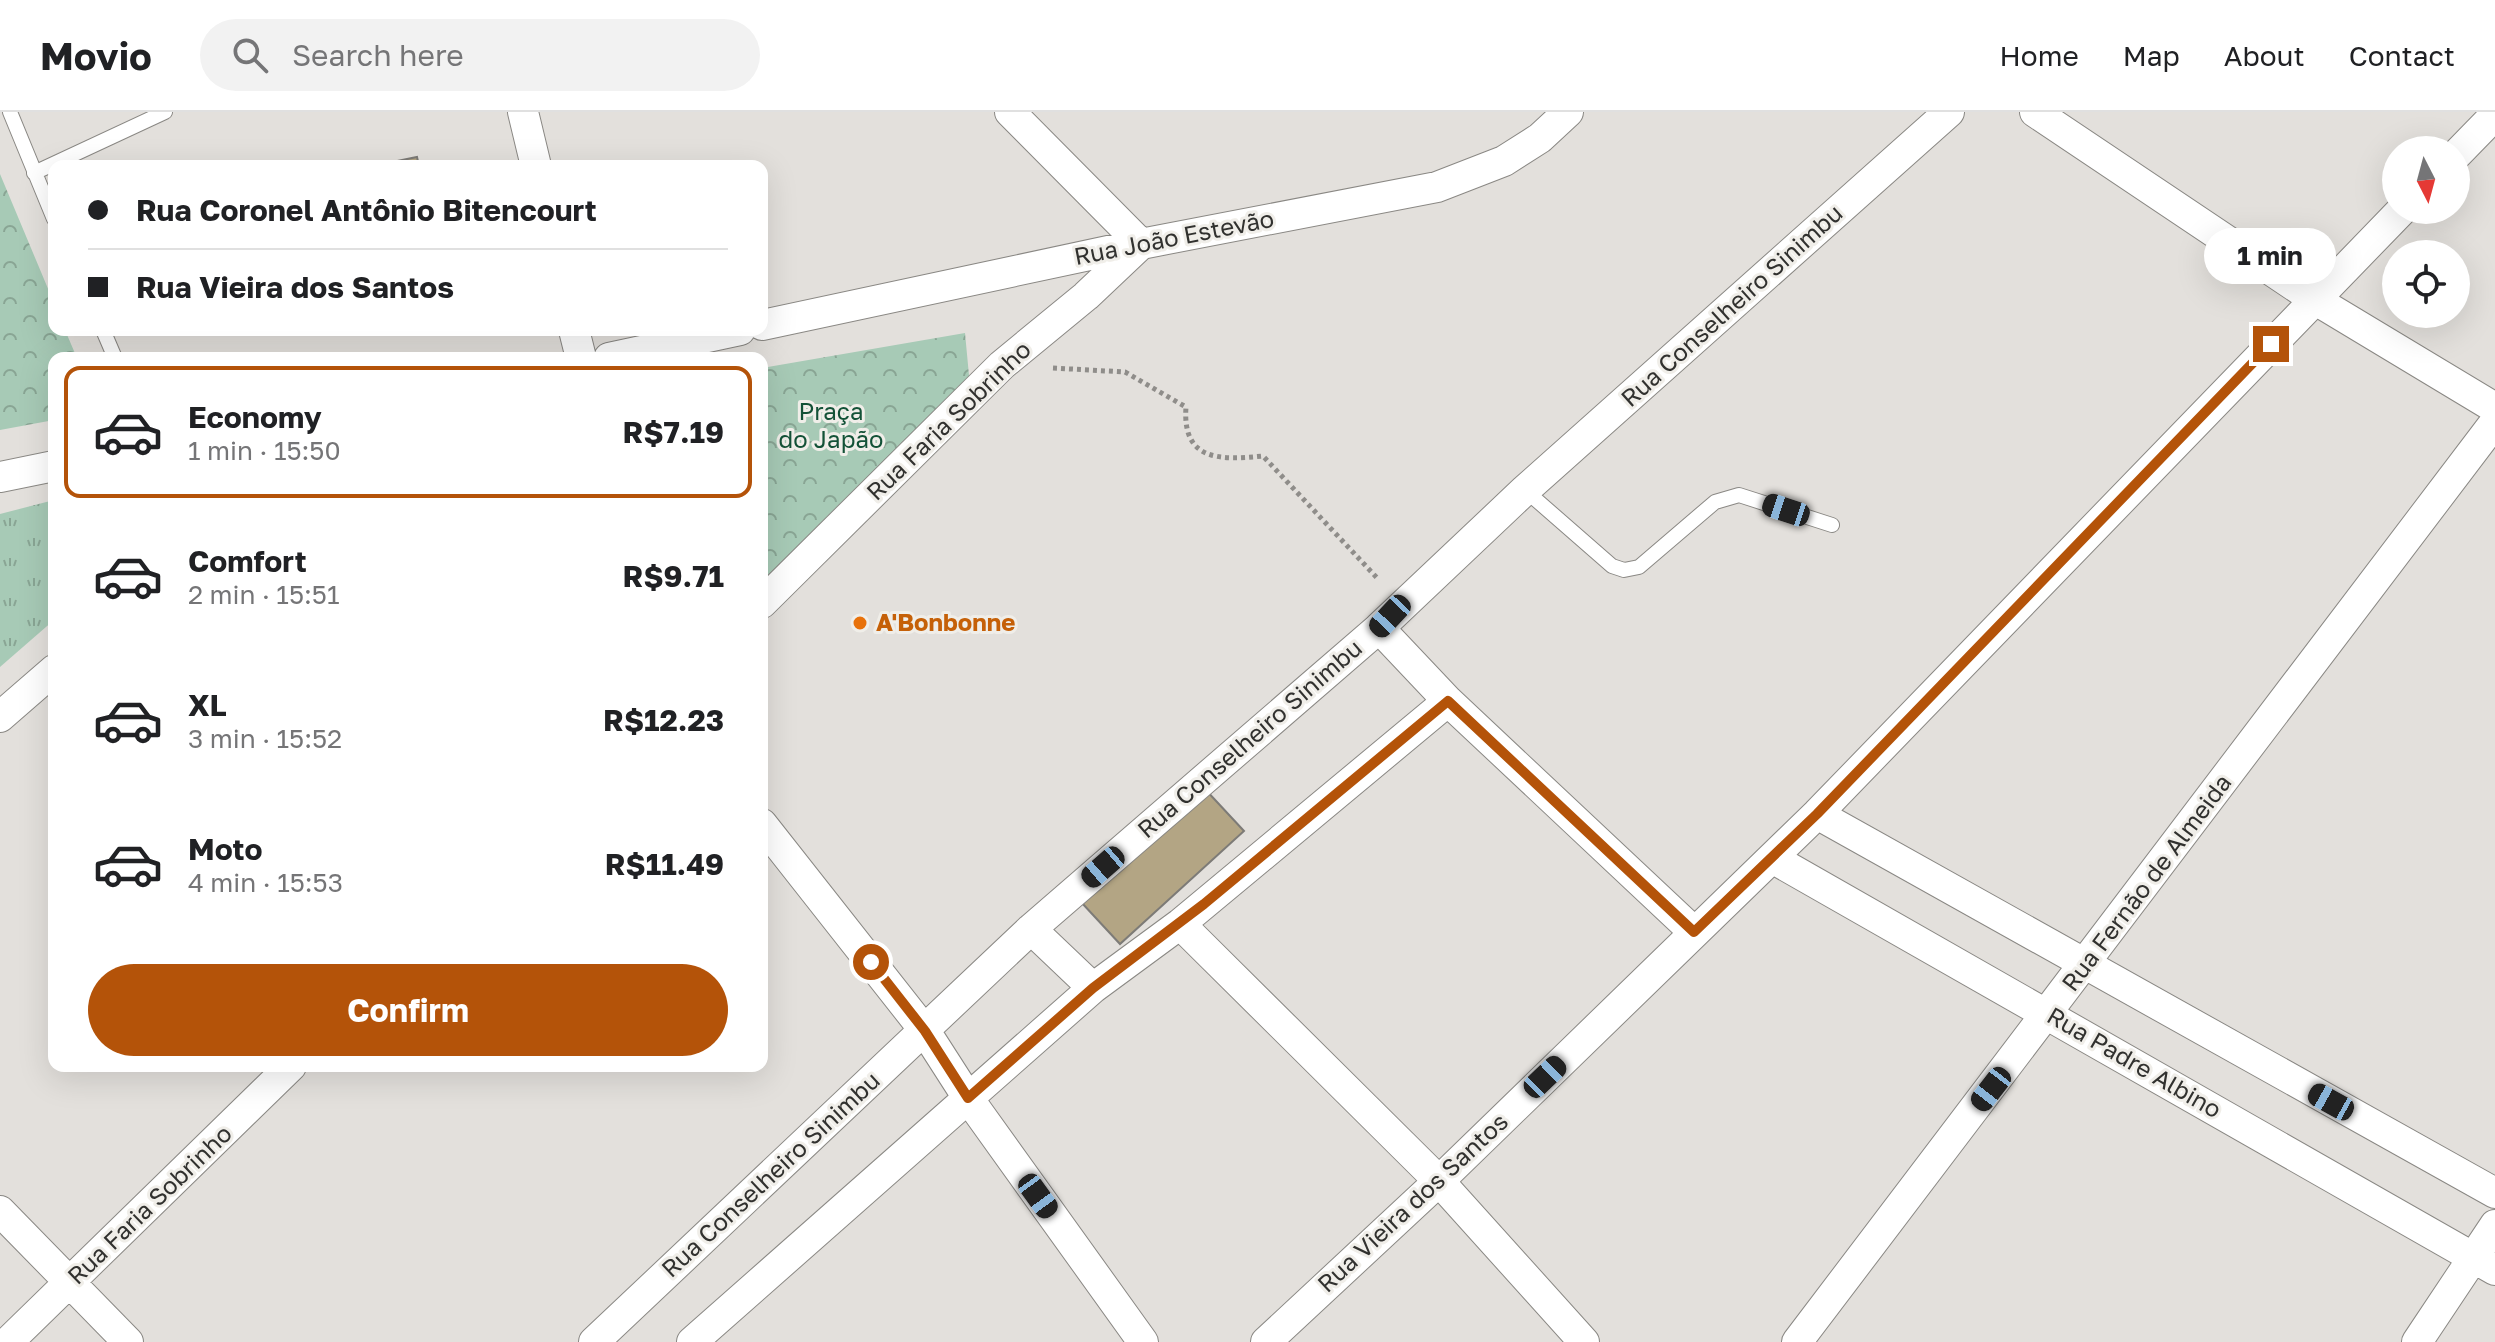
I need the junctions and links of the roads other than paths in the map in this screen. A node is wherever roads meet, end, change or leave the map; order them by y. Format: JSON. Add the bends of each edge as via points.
{"nodes":[{"id":1,"x":10,"y":112,"type":"edge"},
{"id":2,"x":165,"y":112,"type":"edge"},
{"id":3,"x":523,"y":112,"type":"edge"},
{"id":4,"x":1010,"y":112,"type":"edge"},
{"id":5,"x":1568,"y":112,"type":"edge"},
{"id":6,"x":1949,"y":112,"type":"edge"},
{"id":7,"x":2035,"y":112,"type":"edge"},
{"id":8,"x":2495,"y":115,"type":"edge"},
{"id":9,"x":2470,"y":141,"type":"edge"},
{"id":10,"x":62,"y":160,"type":"edge"},
{"id":11,"x":535,"y":160,"type":"edge"},
{"id":12,"x":48,"y":166,"type":"edge"},
{"id":13,"x":34,"y":173,"type":"junction"},
{"id":14,"x":48,"y":205,"type":"edge"},
{"id":15,"x":2388,"y":224,"type":"edge"},
{"id":16,"x":1141,"y":244,"type":"junction"},
{"id":17,"x":2314,"y":299,"type":"junction"},
{"id":18,"x":768,"y":324,"type":"edge"},
{"id":19,"x":712,"y":336,"type":"edge"},
{"id":20,"x":637,"y":352,"type":"edge"},
{"id":21,"x":2495,"y":408,"type":"edge"},
{"id":22,"x":2495,"y":422,"type":"edge"},
{"id":23,"x":48,"y":467,"type":"edge"},
{"id":24,"x":0,"y":477,"type":"edge"},
{"id":25,"x":1525,"y":490,"type":"junction"},
{"id":26,"x":1832,"y":525,"type":"dead end"},
{"id":27,"x":768,"y":597,"type":"edge"},
{"id":28,"x":1379,"y":628,"type":"junction"},
{"id":29,"x":48,"y":675,"type":"edge"},
{"id":30,"x":1448,"y":701,"type":"junction"},
{"id":31,"x":0,"y":717,"type":"edge"},
{"id":32,"x":1817,"y":814,"type":"junction"},
{"id":33,"x":768,"y":832,"type":"edge"},
{"id":34,"x":1772,"y":858,"type":"junction"},
{"id":35,"x":1180,"y":924,"type":"junction"},
{"id":36,"x":1031,"y":929,"type":"junction"},
{"id":37,"x":1694,"y":932,"type":"junction"},
{"id":38,"x":2084,"y":964,"type":"junction"},
{"id":39,"x":1093,"y":988,"type":"junction"},
{"id":40,"x":2049,"y":1013,"type":"junction"},
{"id":41,"x":925,"y":1031,"type":"junction"},
{"id":42,"x":285,"y":1072,"type":"edge"},
{"id":43,"x":968,"y":1098,"type":"junction"},
{"id":44,"x":1439,"y":1181,"type":"junction"},
{"id":45,"x":2495,"y":1193,"type":"edge"},
{"id":46,"x":0,"y":1211,"type":"edge"},
{"id":47,"x":2495,"y":1225,"type":"edge"},
{"id":48,"x":2484,"y":1264,"type":"edge"},
{"id":49,"x":71,"y":1283,"type":"junction"},
{"id":50,"x":8,"y":1342,"type":"edge"},
{"id":51,"x":128,"y":1342,"type":"edge"},
{"id":52,"x":594,"y":1342,"type":"edge"},
{"id":53,"x":692,"y":1342,"type":"edge"},
{"id":54,"x":1143,"y":1342,"type":"edge"},
{"id":55,"x":1266,"y":1342,"type":"edge"},
{"id":56,"x":1584,"y":1342,"type":"edge"},
{"id":57,"x":1797,"y":1342,"type":"edge"},
{"id":58,"x":2417,"y":1342,"type":"edge"}],
"edges":[{"from":1,"to":13,"type":"lane"},
{"from":2,"to":10,"type":"lane"},
{"from":3,"to":11,"type":"street"},
{"from":4,"to":16,"type":"street"},
{"from":5,"to":16,"type":"street","name":"Rua João Estevão","via":[[1540,138],[1477,175]]},
{"from":6,"to":25,"type":"street","name":"Rua Conselheiro Sinimbu"},
{"from":7,"to":17,"type":"street"},
{"from":8,"to":9,"type":"street"},
{"from":12,"to":13,"type":"lane"},
{"from":13,"to":14,"type":"lane"},
{"from":15,"to":17,"type":"street","name":"Rua Vieira dos Santos"},
{"from":16,"to":18,"type":"street","name":"Rua João Estevão"},
{"from":16,"to":27,"type":"street","name":"Rua Faria Sobrinho","via":[[1002,365]]},
{"from":17,"to":21,"type":"street"},
{"from":17,"to":32,"type":"street","name":"Rua Vieira dos Santos"},
{"from":19,"to":20,"type":"street"},
{"from":22,"to":38,"type":"street","name":"Rua Fernão de Almeida"},
{"from":23,"to":24,"type":"street"},
{"from":25,"to":26,"type":"lane","via":[[1612,566],[1624,570],[1639,567],[1715,502],[1739,495]]},
{"from":25,"to":28,"type":"street","name":"Rua Conselheiro Sinimbu"},
{"from":28,"to":30,"type":"street"},
{"from":28,"to":36,"type":"street","name":"Rua Conselheiro Sinimbu"},
{"from":29,"to":31,"type":"street"},
{"from":30,"to":35,"type":"street"},
{"from":30,"to":37,"type":"street"},
{"from":32,"to":34,"type":"street","name":"Rua Vieira dos Santos"},
{"from":32,"to":38,"type":"street"},
{"from":33,"to":41,"type":"street"},
{"from":34,"to":37,"type":"street","name":"Rua Vieira dos Santos"},
{"from":34,"to":40,"type":"street","name":"Rua Padre Albino"},
{"from":35,"to":39,"type":"street"},
{"from":35,"to":44,"type":"street"},
{"from":36,"to":39,"type":"street"},
{"from":36,"to":41,"type":"street","name":"Rua Conselheiro Sinimbu"},
{"from":37,"to":44,"type":"street","name":"Rua Vieira dos Santos"},
{"from":38,"to":40,"type":"street","name":"Rua Fernão de Almeida"},
{"from":38,"to":45,"type":"street"},
{"from":39,"to":43,"type":"street"},
{"from":40,"to":48,"type":"street","name":"Rua Padre Albino"},
{"from":40,"to":57,"type":"street","name":"Rua Fernão de Almeida"},
{"from":41,"to":43,"type":"street"},
{"from":41,"to":52,"type":"street","name":"Rua Conselheiro Sinimbu"},
{"from":42,"to":49,"type":"street","name":"Rua Faria Sobrinho"},
{"from":43,"to":53,"type":"street"},
{"from":43,"to":54,"type":"street"},
{"from":44,"to":55,"type":"street","name":"Rua Vieira dos Santos"},
{"from":44,"to":56,"type":"street"},
{"from":46,"to":49,"type":"street"},
{"from":47,"to":48,"type":"street"},
{"from":48,"to":58,"type":"street"},
{"from":49,"to":50,"type":"street","name":"Rua Faria Sobrinho"},
{"from":49,"to":51,"type":"street"}]}
